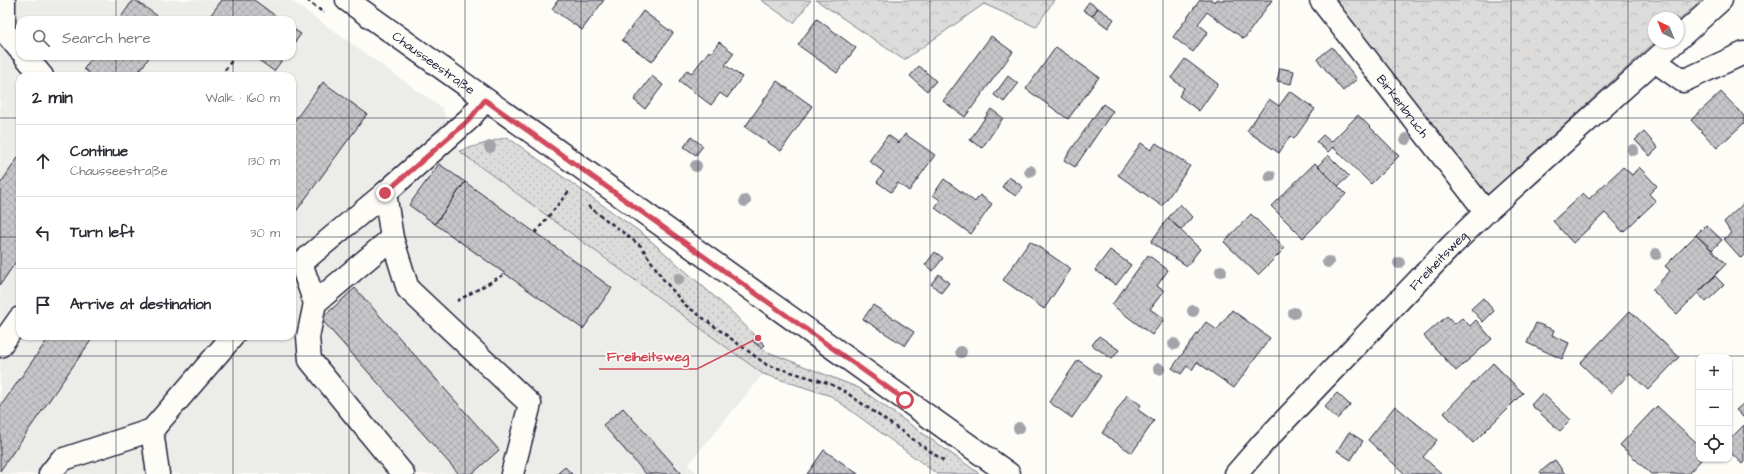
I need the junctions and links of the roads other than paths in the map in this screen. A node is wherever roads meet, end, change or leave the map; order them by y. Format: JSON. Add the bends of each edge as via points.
{"nodes":[{"id":1,"x":4,"y":0,"type":"edge"},
{"id":2,"x":347,"y":0,"type":"edge"},
{"id":3,"x":1321,"y":0,"type":"edge"},
{"id":4,"x":1721,"y":0,"type":"edge"},
{"id":5,"x":2,"y":33,"type":"edge"},
{"id":6,"x":1684,"y":34,"type":"edge"},
{"id":7,"x":16,"y":46,"type":"edge"},
{"id":8,"x":1669,"y":48,"type":"edge"},
{"id":9,"x":1744,"y":53,"type":"edge"},
{"id":10,"x":28,"y":60,"type":"edge"},
{"id":11,"x":1655,"y":61,"type":"junction"},
{"id":12,"x":39,"y":72,"type":"edge"},
{"id":13,"x":485,"y":100,"type":"junction"},
{"id":14,"x":385,"y":193,"type":"junction"},
{"id":15,"x":1486,"y":212,"type":"junction"},
{"id":16,"x":392,"y":238,"type":"junction"},
{"id":17,"x":296,"y":263,"type":"edge"},
{"id":18,"x":296,"y":266,"type":"edge"},
{"id":19,"x":316,"y":303,"type":"junction"},
{"id":20,"x":16,"y":324,"type":"edge"},
{"id":21,"x":230,"y":340,"type":"edge"},
{"id":22,"x":0,"y":346,"type":"edge"},
{"id":23,"x":152,"y":430,"type":"junction"},
{"id":24,"x":50,"y":474,"type":"edge"},
{"id":25,"x":158,"y":474,"type":"edge"},
{"id":26,"x":403,"y":474,"type":"edge"},
{"id":27,"x":512,"y":474,"type":"edge"},
{"id":28,"x":1009,"y":474,"type":"edge"},
{"id":29,"x":1236,"y":474,"type":"edge"}],
"edges":[{"from":1,"to":5,"type":"street"},
{"from":2,"to":13,"type":"street","name":"Chausseestraße"},
{"from":3,"to":15,"type":"street","name":"Birkenbruch"},
{"from":4,"to":6,"type":"street"},
{"from":5,"to":7,"type":"street"},
{"from":8,"to":11,"type":"street","name":"Freiheitsweg"},
{"from":9,"to":11,"type":"street","via":[[1683,81]]},
{"from":10,"to":12,"type":"street"},
{"from":11,"to":15,"type":"street","name":"Freiheitsweg"},
{"from":13,"to":14,"type":"street","via":[[469,120]]},
{"from":13,"to":28,"type":"street","name":"Chausseestraße"},
{"from":14,"to":16,"type":"street"},
{"from":14,"to":17,"type":"street"},
{"from":15,"to":29,"type":"street","name":"Freiheitsweg","via":[[1329,373]]},
{"from":16,"to":19,"type":"street"},
{"from":16,"to":27,"type":"street","via":[[408,289],[530,404]]},
{"from":18,"to":19,"type":"street"},
{"from":19,"to":26,"type":"street","via":[[308,337],[310,360]]},
{"from":20,"to":22,"type":"street"},
{"from":21,"to":23,"type":"street"},
{"from":23,"to":24,"type":"street","via":[[61,460]]},
{"from":23,"to":25,"type":"street"}]}
